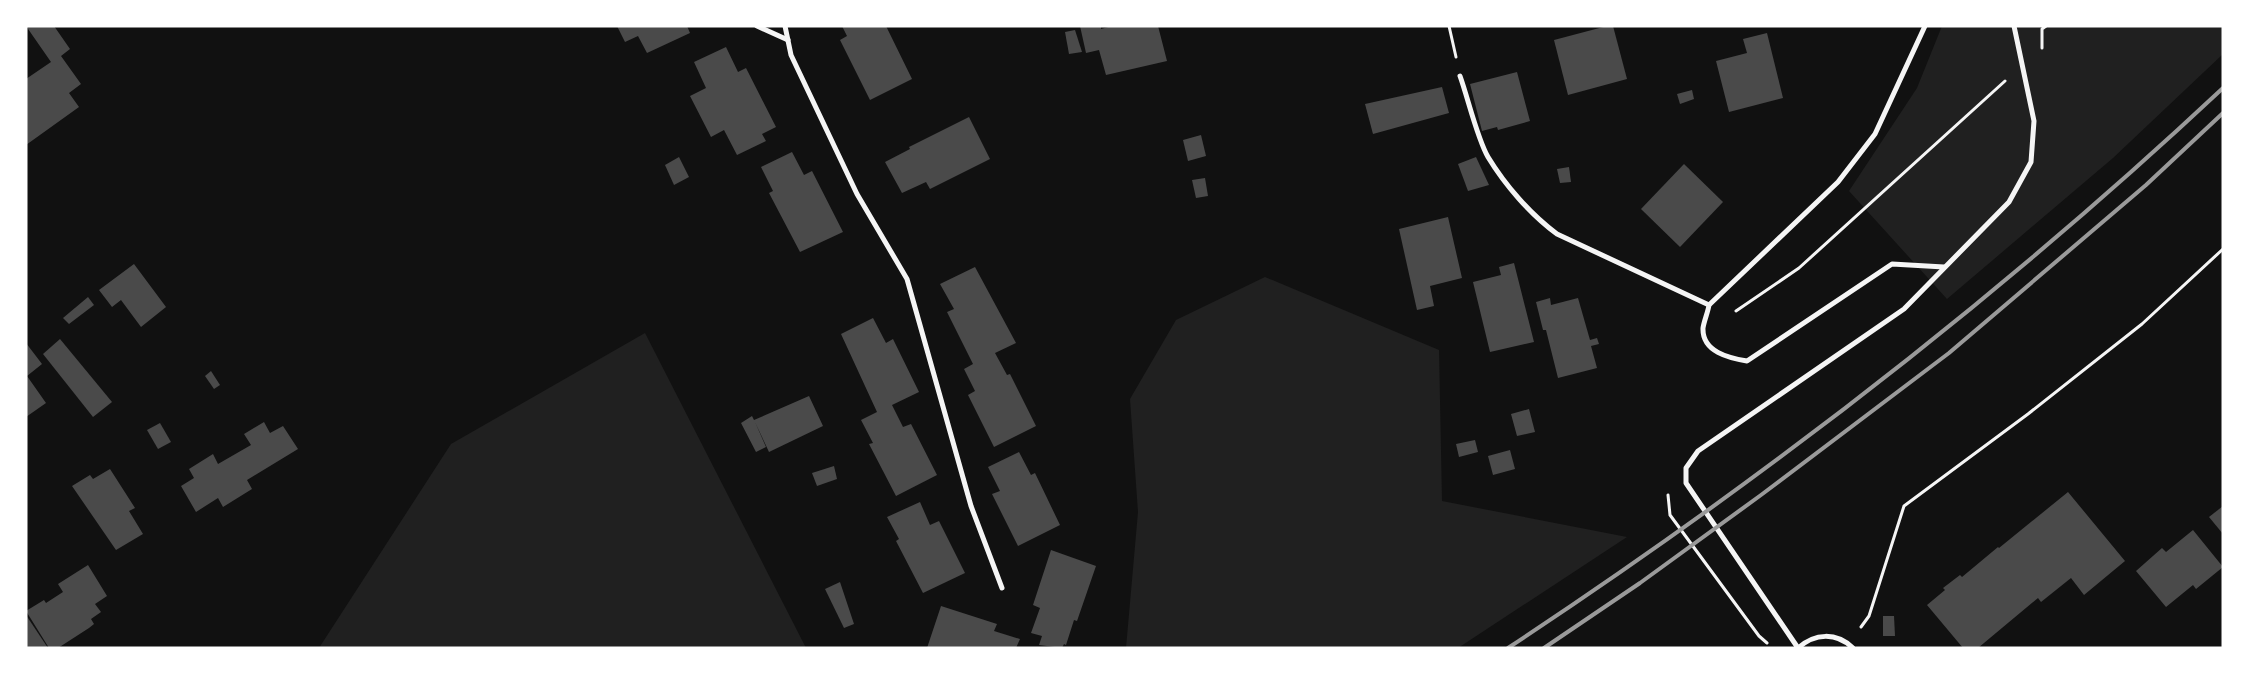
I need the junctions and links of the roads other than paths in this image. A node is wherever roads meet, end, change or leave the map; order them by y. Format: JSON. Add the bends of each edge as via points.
{"nodes":[{"id":1,"x":757,"y":26,"type":"edge"},
{"id":2,"x":785,"y":26,"type":"edge"},
{"id":3,"x":1925,"y":26,"type":"edge"},
{"id":4,"x":2014,"y":26,"type":"edge"},
{"id":5,"x":788,"y":40,"type":"junction"},
{"id":6,"x":1460,"y":76,"type":"road end"},
{"id":7,"x":1944,"y":267,"type":"junction"},
{"id":8,"x":1710,"y":305,"type":"junction"},
{"id":9,"x":1002,"y":588,"type":"dead end"},
{"id":10,"x":1798,"y":648,"type":"edge"},
{"id":11,"x":1853,"y":648,"type":"edge"}],
"edges":[{"from":1,"to":5,"type":"street"},
{"from":2,"to":5,"type":"street"},
{"from":3,"to":8,"type":"street","via":[[1875,134],[1838,182]]},
{"from":4,"to":7,"type":"street","via":[[2034,122],[2031,162],[2009,202]]},
{"from":5,"to":9,"type":"street","via":[[791,55],[857,194],[907,279],[971,506]]},
{"from":6,"to":8,"type":"street","via":[[1487,155],[1541,222],[1557,234]]},
{"from":7,"to":8,"type":"street","via":[[1892,264],[1747,361],[1720,354],[1706,342],[1703,329]]},
{"from":7,"to":10,"type":"street","via":[[1904,309],[1698,451],[1686,468],[1686,482]]},
{"from":10,"to":11,"type":"street","via":[[1806,641],[1828,636]]}]}
